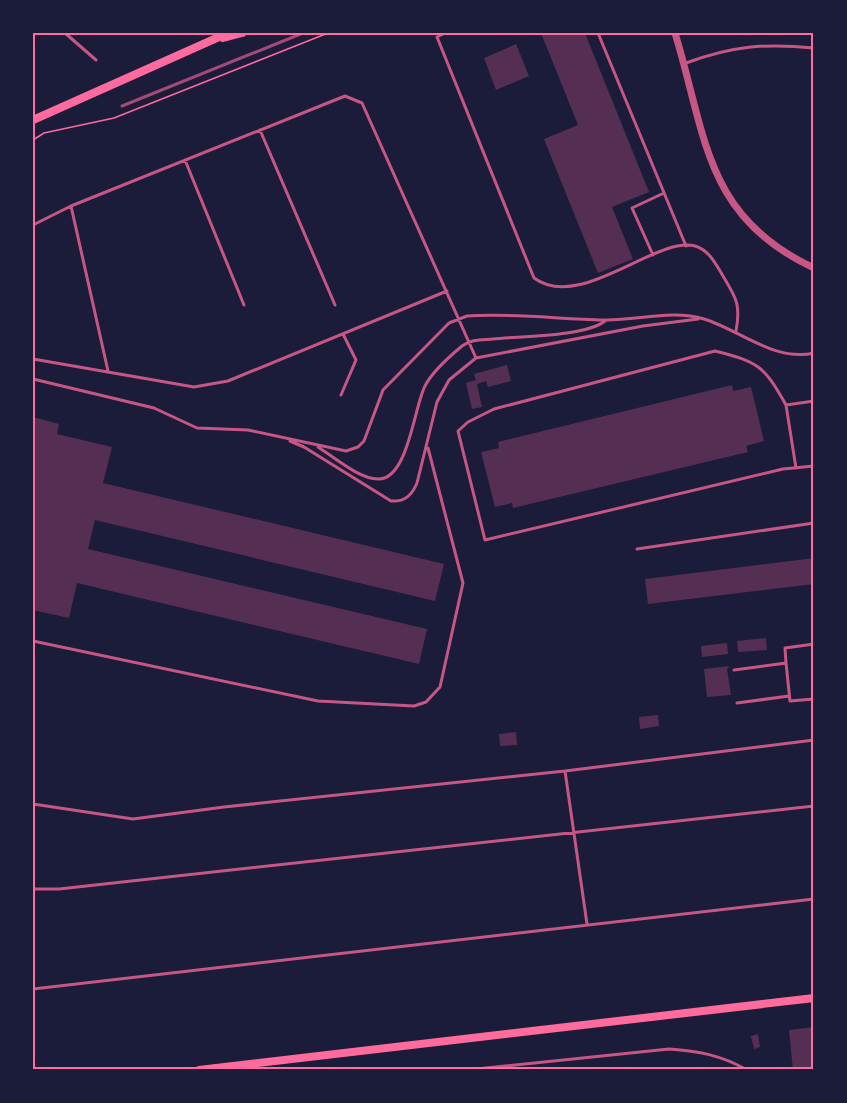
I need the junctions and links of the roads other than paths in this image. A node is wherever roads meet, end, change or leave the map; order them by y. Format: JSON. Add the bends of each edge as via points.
{"nodes":[{"id":1,"x":65,"y":33,"type":"edge"},
{"id":2,"x":211,"y":33,"type":"edge"},
{"id":3,"x":228,"y":33,"type":"edge"},
{"id":4,"x":242,"y":33,"type":"edge"},
{"id":5,"x":445,"y":33,"type":"edge"},
{"id":6,"x":598,"y":33,"type":"edge"},
{"id":7,"x":675,"y":33,"type":"edge"},
{"id":8,"x":208,"y":43,"type":"junction"},
{"id":9,"x":814,"y":48,"type":"edge"},
{"id":10,"x":96,"y":60,"type":"dead end"},
{"id":11,"x":684,"y":64,"type":"junction"},
{"id":12,"x":33,"y":120,"type":"edge"},
{"id":13,"x":261,"y":130,"type":"junction"},
{"id":14,"x":185,"y":160,"type":"junction"},
{"id":15,"x":664,"y":193,"type":"junction"},
{"id":16,"x":71,"y":206,"type":"junction"},
{"id":17,"x":33,"y":225,"type":"edge"},
{"id":18,"x":686,"y":246,"type":"junction"},
{"id":19,"x":653,"y":256,"type":"junction"},
{"id":20,"x":814,"y":268,"type":"edge"},
{"id":21,"x":447,"y":291,"type":"junction"},
{"id":22,"x":244,"y":305,"type":"dead end"},
{"id":23,"x":335,"y":305,"type":"dead end"},
{"id":24,"x":459,"y":318,"type":"junction"},
{"id":25,"x":703,"y":318,"type":"junction"},
{"id":26,"x":606,"y":320,"type":"junction"},
{"id":27,"x":736,"y":331,"type":"junction"},
{"id":28,"x":343,"y":334,"type":"junction"},
{"id":29,"x":469,"y":342,"type":"junction"},
{"id":30,"x":814,"y":353,"type":"edge"},
{"id":31,"x":476,"y":358,"type":"junction"},
{"id":32,"x":33,"y":359,"type":"edge"},
{"id":33,"x":108,"y":372,"type":"junction"},
{"id":34,"x":33,"y":378,"type":"edge"},
{"id":35,"x":341,"y":395,"type":"dead end"},
{"id":36,"x":814,"y":401,"type":"edge"},
{"id":37,"x":786,"y":405,"type":"junction"},
{"id":38,"x":278,"y":436,"type":"junction"},
{"id":39,"x":316,"y":446,"type":"junction"},
{"id":40,"x":428,"y":448,"type":"junction"},
{"id":41,"x":814,"y":466,"type":"edge"},
{"id":42,"x":796,"y":468,"type":"junction"},
{"id":43,"x":814,"y":523,"type":"edge"},
{"id":44,"x":637,"y":549,"type":"dead end"},
{"id":45,"x":33,"y":640,"type":"edge"},
{"id":46,"x":814,"y":644,"type":"edge"},
{"id":47,"x":786,"y":663,"type":"junction"},
{"id":48,"x":734,"y":670,"type":"dead end"},
{"id":49,"x":790,"y":696,"type":"junction"},
{"id":50,"x":814,"y":699,"type":"edge"},
{"id":51,"x":737,"y":703,"type":"dead end"},
{"id":52,"x":814,"y":740,"type":"edge"},
{"id":53,"x":565,"y":771,"type":"junction"},
{"id":54,"x":33,"y":804,"type":"edge"},
{"id":55,"x":814,"y":806,"type":"edge"},
{"id":56,"x":576,"y":834,"type":"junction"},
{"id":57,"x":33,"y":889,"type":"edge"},
{"id":58,"x":814,"y":899,"type":"edge"},
{"id":59,"x":587,"y":924,"type":"junction"},
{"id":60,"x":33,"y":989,"type":"edge"},
{"id":61,"x":814,"y":998,"type":"edge"},
{"id":62,"x":199,"y":1070,"type":"edge"},
{"id":63,"x":466,"y":1070,"type":"edge"},
{"id":64,"x":747,"y":1070,"type":"edge"}],
"edges":[{"from":1,"to":10,"type":"lane"},
{"from":2,"to":8,"type":"lane"},
{"from":3,"to":8,"type":"main road"},
{"from":4,"to":8,"type":"main road"},
{"from":5,"to":19,"type":"lane","via":[[437,36],[534,278],[543,283],[585,284]]},
{"from":6,"to":15,"type":"lane"},
{"from":7,"to":11,"type":"street"},
{"from":8,"to":12,"type":"main road"},
{"from":9,"to":11,"type":"lane","via":[[738,46]]},
{"from":11,"to":20,"type":"street","via":[[704,145],[723,188],[770,243]]},
{"from":13,"to":14,"type":"lane"},
{"from":13,"to":21,"type":"lane","via":[[345,96],[363,103]]},
{"from":13,"to":23,"type":"lane"},
{"from":14,"to":16,"type":"lane"},
{"from":14,"to":22,"type":"lane"},
{"from":15,"to":18,"type":"lane"},
{"from":15,"to":19,"type":"lane","via":[[632,208]]},
{"from":16,"to":17,"type":"lane"},
{"from":16,"to":33,"type":"lane"},
{"from":18,"to":19,"type":"lane"},
{"from":18,"to":27,"type":"lane","via":[[705,251],[714,261],[739,306]]},
{"from":21,"to":24,"type":"lane"},
{"from":21,"to":28,"type":"lane"},
{"from":24,"to":26,"type":"lane","via":[[484,315]]},
{"from":24,"to":29,"type":"lane"},
{"from":24,"to":39,"type":"lane","via":[[449,323],[383,390],[369,434],[358,447],[339,451]]},
{"from":25,"to":26,"type":"lane","via":[[674,315]]},
{"from":25,"to":27,"type":"lane"},
{"from":25,"to":31,"type":"lane"},
{"from":26,"to":29,"type":"lane","via":[[598,327],[576,332]]},
{"from":27,"to":30,"type":"lane","via":[[776,352],[793,356]]},
{"from":28,"to":33,"type":"lane","via":[[228,381],[194,387]]},
{"from":28,"to":35,"type":"lane","via":[[356,360]]},
{"from":29,"to":31,"type":"lane"},
{"from":29,"to":39,"type":"lane","via":[[425,384],[405,453],[391,474],[375,479]]},
{"from":31,"to":40,"type":"lane","via":[[443,390]]},
{"from":32,"to":33,"type":"lane"},
{"from":34,"to":38,"type":"lane","via":[[154,408],[197,428],[248,430]]},
{"from":36,"to":37,"type":"lane"},
{"from":37,"to":42,"type":"lane"},
{"from":37,"to":42,"type":"lane","via":[[768,373],[747,359],[716,351],[494,409],[458,431],[484,540]]},
{"from":38,"to":39,"type":"lane"},
{"from":38,"to":40,"type":"lane","via":[[304,447],[391,501],[407,498],[415,488]]},
{"from":40,"to":45,"type":"lane","via":[[463,583],[440,687],[426,702],[414,706],[318,701]]},
{"from":41,"to":42,"type":"lane"},
{"from":43,"to":44,"type":"lane"},
{"from":46,"to":47,"type":"lane","via":[[785,648]]},
{"from":47,"to":48,"type":"lane"},
{"from":47,"to":49,"type":"lane"},
{"from":49,"to":50,"type":"lane","via":[[790,702]]},
{"from":49,"to":51,"type":"lane"},
{"from":52,"to":53,"type":"lane"},
{"from":53,"to":54,"type":"lane","via":[[133,819]]},
{"from":53,"to":56,"type":"lane"},
{"from":55,"to":56,"type":"lane"},
{"from":56,"to":57,"type":"lane"},
{"from":56,"to":59,"type":"lane"},
{"from":58,"to":59,"type":"lane"},
{"from":59,"to":60,"type":"lane"},
{"from":61,"to":62,"type":"main road"},
{"from":63,"to":64,"type":"lane","via":[[669,1049],[729,1059]]}]}
